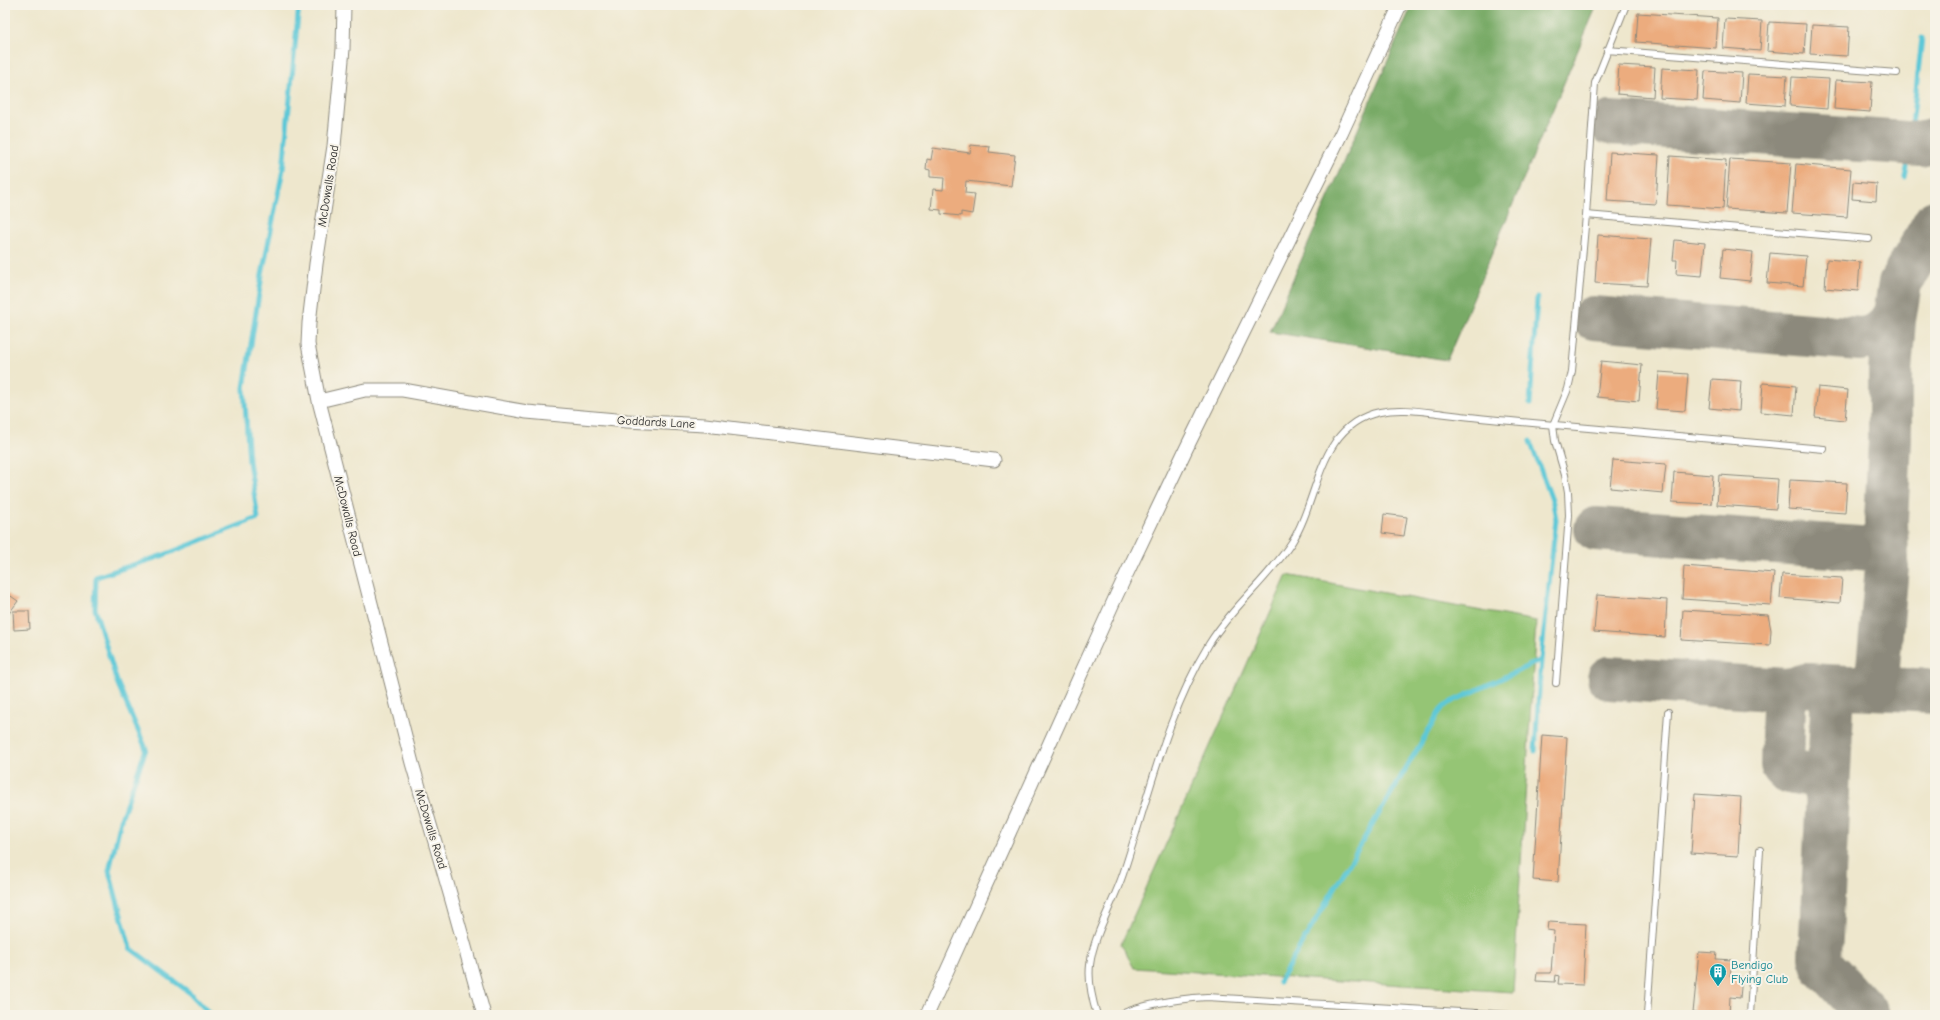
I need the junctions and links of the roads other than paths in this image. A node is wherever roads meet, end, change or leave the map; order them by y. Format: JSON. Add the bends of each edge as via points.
{"nodes":[{"id":1,"x":344,"y":5,"type":"edge"},
{"id":2,"x":1400,"y":5,"type":"edge"},
{"id":3,"x":1626,"y":5,"type":"edge"},
{"id":4,"x":1607,"y":50,"type":"junction"},
{"id":5,"x":1897,"y":73,"type":"dead end"},
{"id":6,"x":1586,"y":215,"type":"junction"},
{"id":7,"x":1868,"y":239,"type":"dead end"},
{"id":8,"x":319,"y":401,"type":"junction"},
{"id":9,"x":1553,"y":425,"type":"junction"},
{"id":10,"x":1824,"y":449,"type":"dead end"},
{"id":11,"x":994,"y":460,"type":"dead end"},
{"id":12,"x":1556,"y":683,"type":"dead end"},
{"id":13,"x":1668,"y":712,"type":"dead end"},
{"id":14,"x":1760,"y":850,"type":"dead end"},
{"id":15,"x":484,"y":1015,"type":"edge"},
{"id":16,"x":927,"y":1015,"type":"edge"},
{"id":17,"x":1097,"y":1015,"type":"edge"},
{"id":18,"x":1119,"y":1015,"type":"edge"},
{"id":19,"x":1511,"y":1015,"type":"edge"},
{"id":20,"x":1648,"y":1015,"type":"edge"},
{"id":21,"x":1750,"y":1015,"type":"edge"}],
"edges":[{"from":1,"to":8,"type":"street","name":"McDowalls Road","via":[[343,49],[334,146],[309,323],[308,344]]},
{"from":2,"to":16,"type":"street","via":[[1341,134],[1116,594]]},
{"from":3,"to":4,"type":"lane"},
{"from":4,"to":5,"type":"lane"},
{"from":4,"to":6,"type":"lane","via":[[1595,83]]},
{"from":6,"to":7,"type":"lane"},
{"from":6,"to":9,"type":"lane","via":[[1572,370],[1568,389]]},
{"from":8,"to":11,"type":"street","name":"Goddards Lane","via":[[365,390],[403,390],[527,412],[705,425]]},
{"from":8,"to":15,"type":"street","name":"McDowalls Road","via":[[412,763]]},
{"from":9,"to":10,"type":"lane"},
{"from":9,"to":12,"type":"lane","via":[[1567,487],[1569,515]]},
{"from":9,"to":17,"type":"lane","via":[[1396,410],[1366,417],[1341,433],[1325,459],[1312,500],[1292,542],[1211,642],[1180,702],[1161,749],[1122,878],[1092,951],[1090,990]]},
{"from":13,"to":20,"type":"lane"},
{"from":14,"to":21,"type":"lane"},
{"from":18,"to":19,"type":"lane","via":[[1163,1002],[1207,997]]}]}
